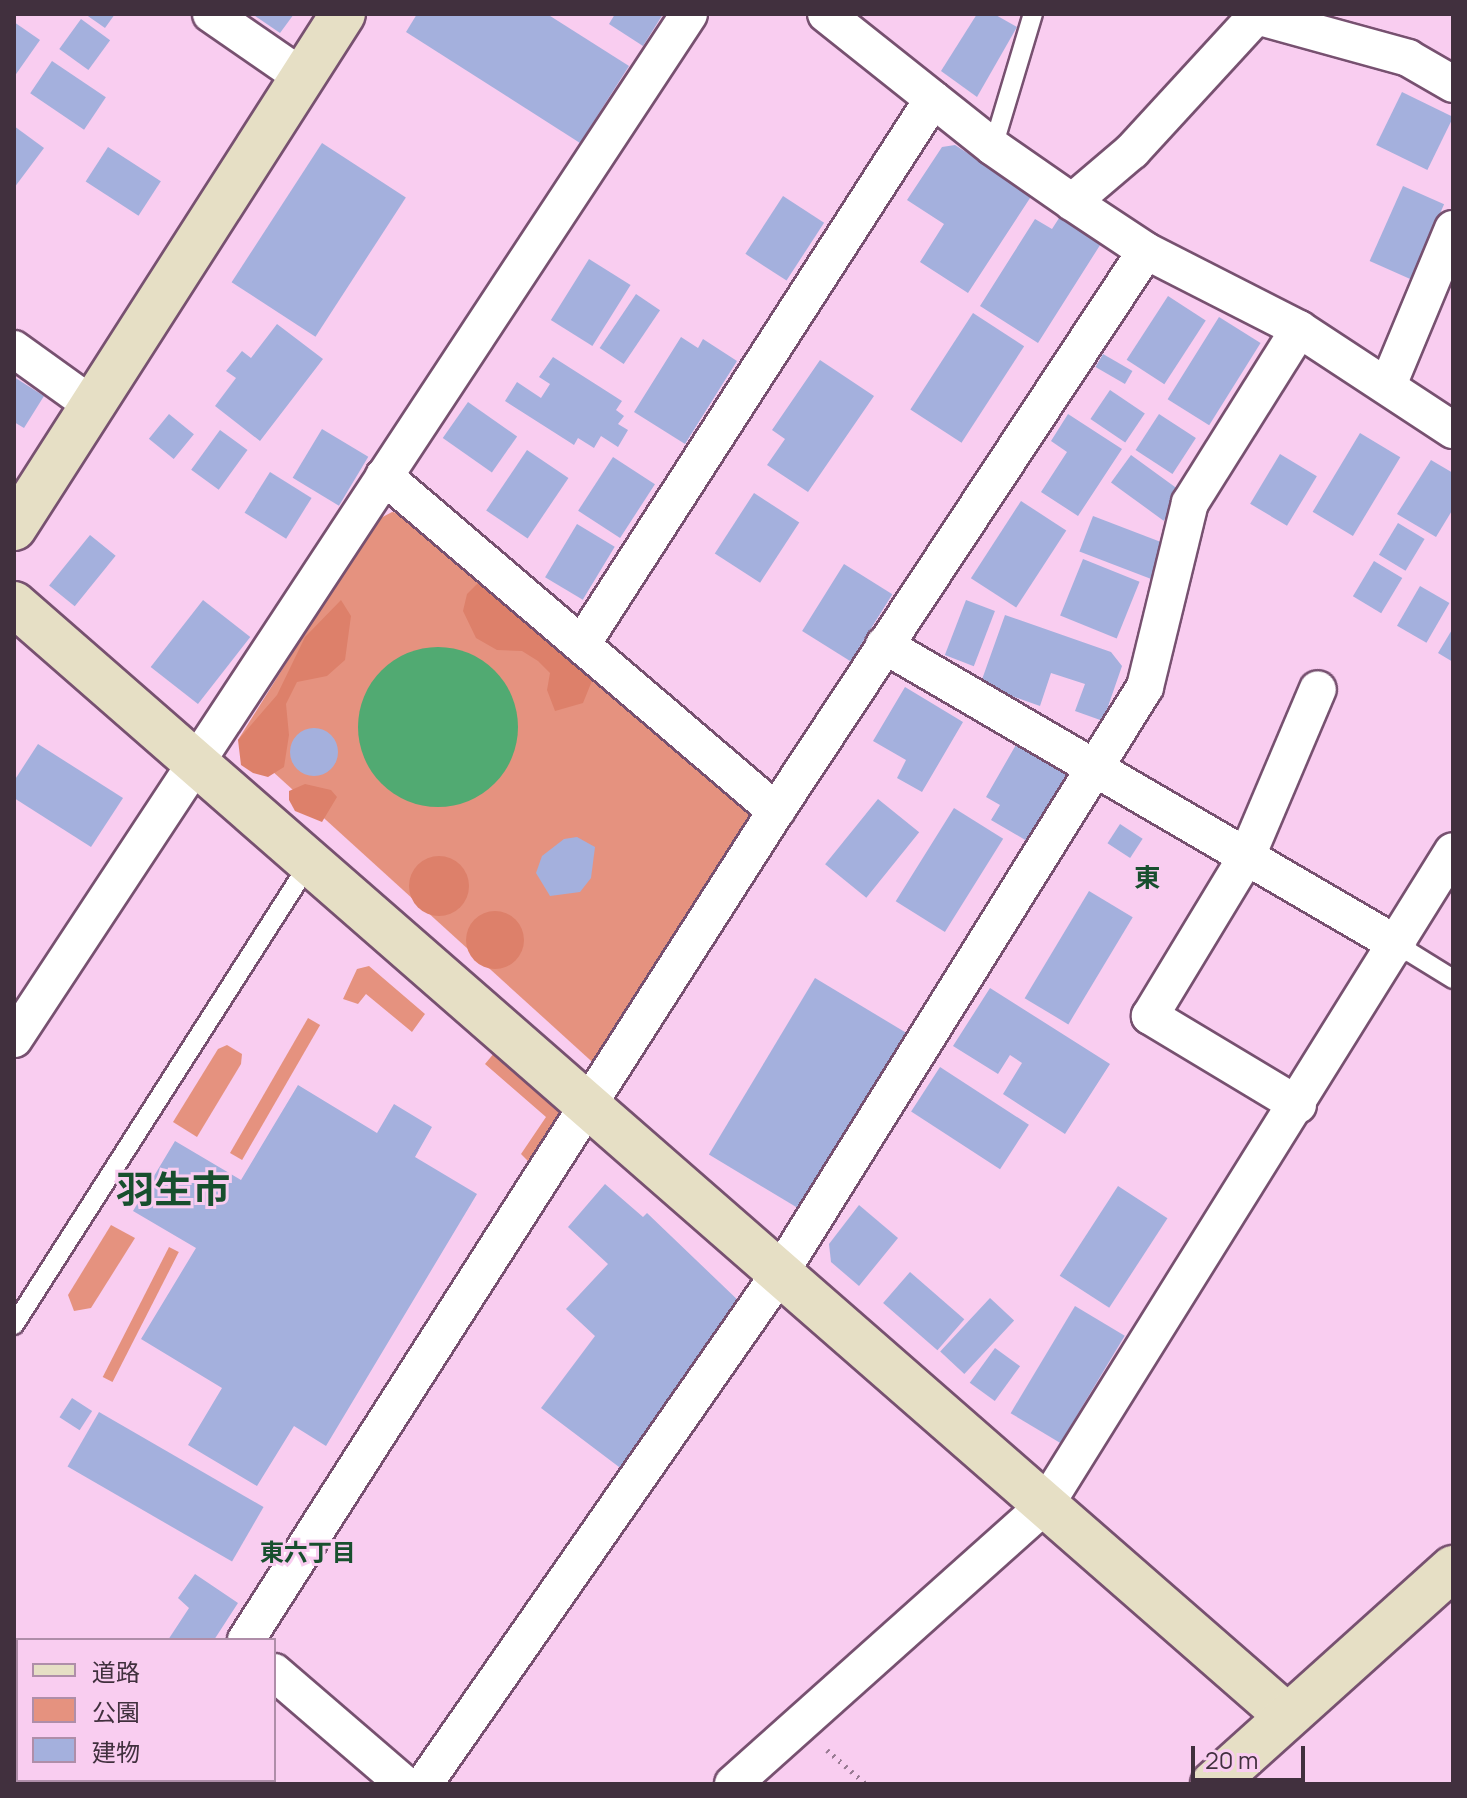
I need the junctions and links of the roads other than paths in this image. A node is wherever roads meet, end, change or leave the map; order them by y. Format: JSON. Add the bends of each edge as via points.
{"nodes":[{"id":1,"x":211,"y":14,"type":"edge"},
{"id":2,"x":343,"y":14,"type":"edge"},
{"id":3,"x":689,"y":14,"type":"edge"},
{"id":4,"x":826,"y":14,"type":"edge"},
{"id":5,"x":1033,"y":14,"type":"edge"},
{"id":6,"x":301,"y":76,"type":"junction"},
{"id":7,"x":1453,"y":84,"type":"edge"},
{"id":8,"x":933,"y":99,"type":"junction"},
{"id":9,"x":993,"y":147,"type":"junction"},
{"id":10,"x":1072,"y":202,"type":"junction"},
{"id":11,"x":1453,"y":229,"type":"edge"},
{"id":12,"x":1146,"y":251,"type":"junction"},
{"id":13,"x":1299,"y":329,"type":"junction"},
{"id":14,"x":14,"y":349,"type":"edge"},
{"id":15,"x":1388,"y":385,"type":"junction"},
{"id":16,"x":92,"y":405,"type":"junction"},
{"id":17,"x":1453,"y":430,"type":"edge"},
{"id":18,"x":384,"y":476,"type":"junction"},
{"id":19,"x":14,"y":528,"type":"edge"},
{"id":20,"x":14,"y":604,"type":"edge"},
{"id":21,"x":582,"y":644,"type":"junction"},
{"id":22,"x":884,"y":645,"type":"junction"},
{"id":23,"x":1318,"y":689,"type":"dead end"},
{"id":24,"x":195,"y":762,"type":"junction"},
{"id":25,"x":1096,"y":768,"type":"junction"},
{"id":26,"x":776,"y":811,"type":"junction"},
{"id":27,"x":1453,"y":851,"type":"edge"},
{"id":28,"x":1247,"y":856,"type":"junction"},
{"id":29,"x":312,"y":860,"type":"junction"},
{"id":30,"x":1398,"y":945,"type":"junction"},
{"id":31,"x":1453,"y":979,"type":"edge"},
{"id":32,"x":14,"y":1039,"type":"edge"},
{"id":33,"x":1298,"y":1105,"type":"junction"},
{"id":34,"x":588,"y":1107,"type":"junction"},
{"id":35,"x":780,"y":1273,"type":"junction"},
{"id":36,"x":14,"y":1325,"type":"edge"},
{"id":37,"x":1046,"y":1504,"type":"junction"},
{"id":38,"x":1453,"y":1568,"type":"edge"},
{"id":39,"x":247,"y":1638,"type":"edge"},
{"id":40,"x":276,"y":1674,"type":"edge"},
{"id":41,"x":1287,"y":1716,"type":"junction"},
{"id":42,"x":404,"y":1784,"type":"edge"},
{"id":43,"x":424,"y":1784,"type":"edge"},
{"id":44,"x":733,"y":1784,"type":"edge"},
{"id":45,"x":1213,"y":1784,"type":"edge"}],
"edges":[{"from":1,"to":6,"type":"street"},
{"from":2,"to":6,"type":"street"},
{"from":3,"to":18,"type":"street"},
{"from":4,"to":8,"type":"street"},
{"from":5,"to":9,"type":"lane"},
{"from":6,"to":16,"type":"street"},
{"from":7,"to":10,"type":"street","via":[[1408,58],[1256,16],[1132,151]]},
{"from":8,"to":9,"type":"street"},
{"from":8,"to":21,"type":"street"},
{"from":9,"to":10,"type":"street"},
{"from":10,"to":12,"type":"street"},
{"from":11,"to":15,"type":"street"},
{"from":12,"to":13,"type":"street"},
{"from":12,"to":22,"type":"street"},
{"from":13,"to":15,"type":"street"},
{"from":13,"to":25,"type":"street","via":[[1190,503],[1145,687]]},
{"from":14,"to":16,"type":"street"},
{"from":15,"to":17,"type":"street"},
{"from":16,"to":19,"type":"street"},
{"from":18,"to":21,"type":"street"},
{"from":18,"to":24,"type":"street"},
{"from":20,"to":24,"type":"street"},
{"from":21,"to":26,"type":"street"},
{"from":22,"to":25,"type":"street"},
{"from":22,"to":26,"type":"street"},
{"from":23,"to":28,"type":"street"},
{"from":24,"to":29,"type":"street"},
{"from":24,"to":32,"type":"street"},
{"from":25,"to":28,"type":"street"},
{"from":25,"to":35,"type":"street"},
{"from":26,"to":34,"type":"street"},
{"from":27,"to":30,"type":"street"},
{"from":28,"to":30,"type":"street"},
{"from":28,"to":33,"type":"street","via":[[1150,1016]]},
{"from":29,"to":34,"type":"street"},
{"from":29,"to":36,"type":"lane"},
{"from":30,"to":31,"type":"lane"},
{"from":30,"to":33,"type":"street"},
{"from":33,"to":37,"type":"street"},
{"from":34,"to":35,"type":"street"},
{"from":34,"to":39,"type":"street"},
{"from":35,"to":37,"type":"street"},
{"from":35,"to":43,"type":"street"},
{"from":37,"to":41,"type":"street"},
{"from":37,"to":44,"type":"street"},
{"from":38,"to":41,"type":"street"},
{"from":40,"to":42,"type":"street"},
{"from":41,"to":45,"type":"street"}]}
